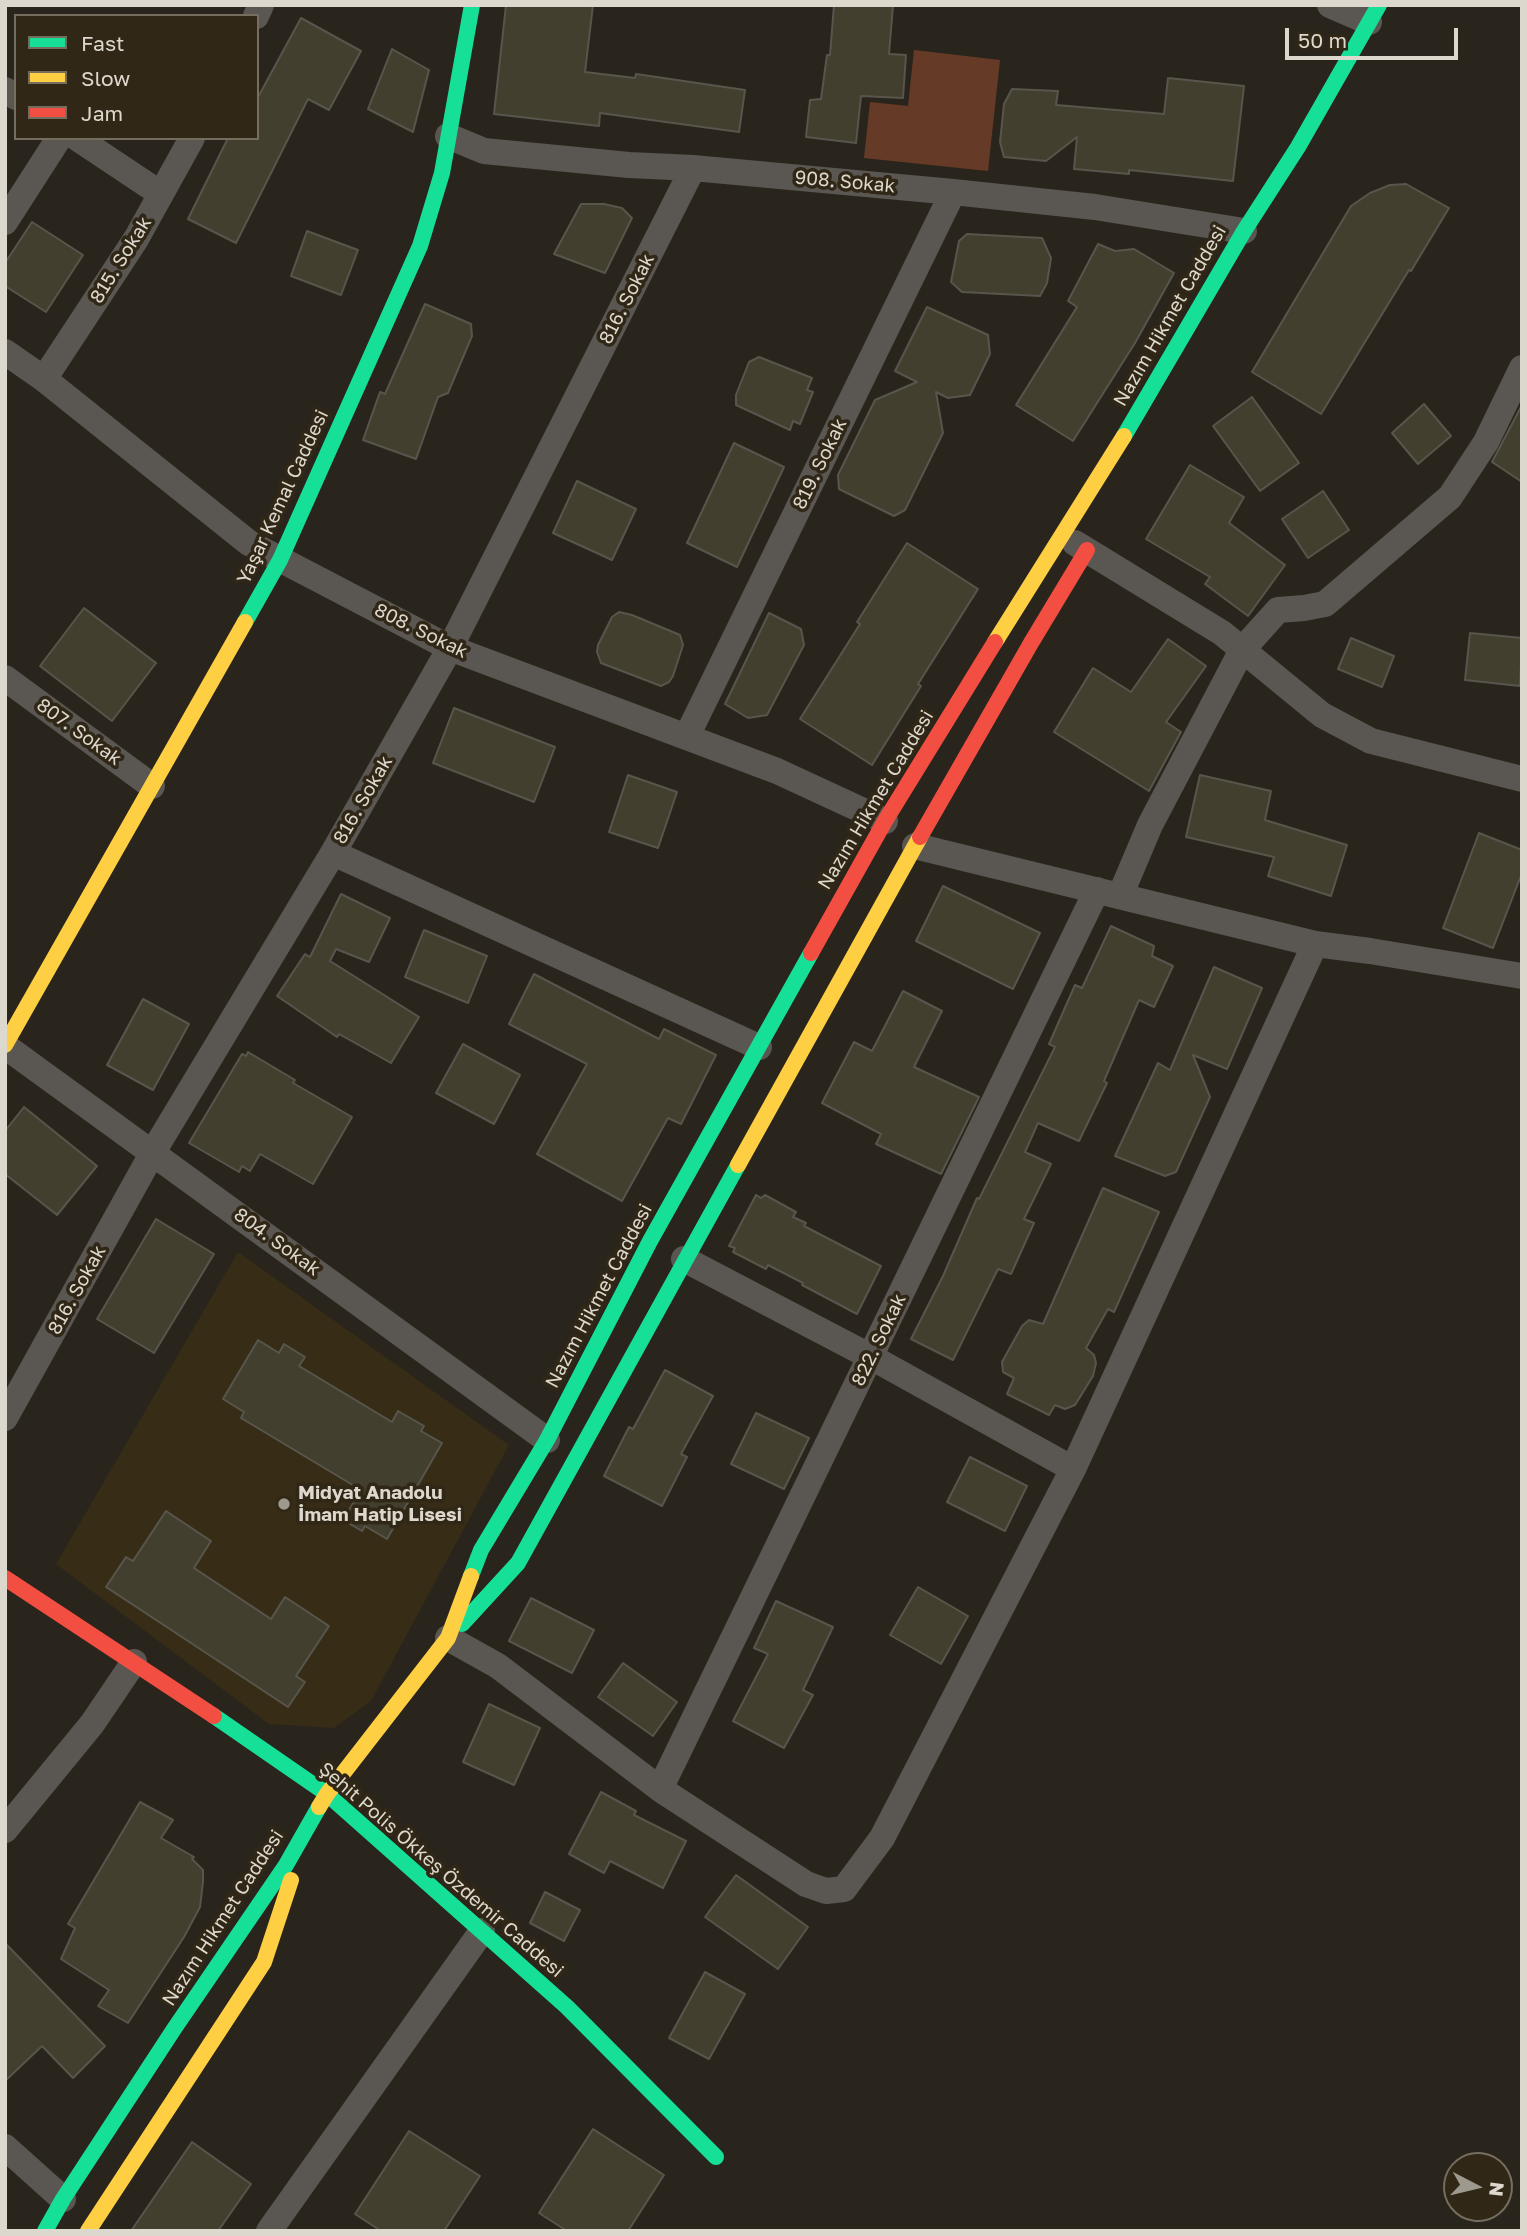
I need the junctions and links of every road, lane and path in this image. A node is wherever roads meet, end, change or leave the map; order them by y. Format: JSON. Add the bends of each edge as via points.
{"nodes":[{"id":1,"x":472,"y":5,"type":"edge"},
{"id":2,"x":1331,"y":5,"type":"edge"},
{"id":3,"x":1374,"y":14,"type":"edge"},
{"id":4,"x":448,"y":136,"type":"junction"},
{"id":5,"x":59,"y":140,"type":"edge"},
{"id":6,"x":80,"y":140,"type":"edge"},
{"id":7,"x":191,"y":140,"type":"edge"},
{"id":8,"x":693,"y":168,"type":"junction"},
{"id":9,"x":953,"y":192,"type":"junction"},
{"id":10,"x":161,"y":194,"type":"junction"},
{"id":11,"x":5,"y":222,"type":"edge"},
{"id":12,"x":1244,"y":231,"type":"junction"},
{"id":13,"x":5,"y":352,"type":"edge"},
{"id":14,"x":1522,"y":368,"type":"edge"},
{"id":15,"x":44,"y":379,"type":"junction"},
{"id":16,"x":1060,"y":536,"type":"junction"},
{"id":17,"x":1087,"y":550,"type":"junction"},
{"id":18,"x":280,"y":560,"type":"junction"},
{"id":19,"x":450,"y":648,"type":"junction"},
{"id":20,"x":1242,"y":650,"type":"junction"},
{"id":21,"x":5,"y":678,"type":"edge"},
{"id":22,"x":687,"y":736,"type":"junction"},
{"id":23,"x":1522,"y":779,"type":"edge"},
{"id":24,"x":152,"y":786,"type":"junction"},
{"id":25,"x":886,"y":821,"type":"junction"},
{"id":26,"x":915,"y":846,"type":"junction"},
{"id":27,"x":332,"y":853,"type":"junction"},
{"id":28,"x":1108,"y":893,"type":"junction"},
{"id":29,"x":1315,"y":944,"type":"junction"},
{"id":30,"x":1522,"y":976,"type":"edge"},
{"id":31,"x":5,"y":1045,"type":"edge"},
{"id":32,"x":758,"y":1047,"type":"junction"},
{"id":33,"x":153,"y":1153,"type":"junction"},
{"id":34,"x":684,"y":1259,"type":"junction"},
{"id":35,"x":871,"y":1357,"type":"junction"},
{"id":36,"x":5,"y":1418,"type":"edge"},
{"id":37,"x":547,"y":1440,"type":"junction"},
{"id":38,"x":1073,"y":1469,"type":"junction"},
{"id":39,"x":5,"y":1578,"type":"edge"},
{"id":40,"x":448,"y":1638,"type":"junction"},
{"id":41,"x":134,"y":1662,"type":"junction"},
{"id":42,"x":660,"y":1789,"type":"junction"},
{"id":43,"x":327,"y":1794,"type":"junction"},
{"id":44,"x":311,"y":1821,"type":"junction"},
{"id":45,"x":5,"y":1830,"type":"edge"},
{"id":46,"x":482,"y":1931,"type":"junction"},
{"id":47,"x":5,"y":2147,"type":"edge"},
{"id":48,"x":716,"y":2157,"type":"dead end"},
{"id":49,"x":63,"y":2199,"type":"junction"},
{"id":50,"x":45,"y":2231,"type":"edge"},
{"id":51,"x":88,"y":2231,"type":"edge"},
{"id":52,"x":269,"y":2231,"type":"edge"}],
"edges":[{"from":1,"to":4,"type":"street","name":"Yaşar Kemal Caddesi"},
{"from":2,"to":3,"type":"street"},
{"from":3,"to":12,"type":"street","name":"Nazım Hikmet Caddesi"},
{"from":4,"to":8,"type":"street","name":"908. Sokak","via":[[484,152]]},
{"from":4,"to":18,"type":"street","name":"Yaşar Kemal Caddesi","via":[[420,246]]},
{"from":5,"to":11,"type":"street"},
{"from":6,"to":10,"type":"street"},
{"from":7,"to":10,"type":"street","name":"815. Sokak"},
{"from":8,"to":9,"type":"street","name":"908. Sokak"},
{"from":8,"to":19,"type":"street","name":"816. Sokak"},
{"from":9,"to":12,"type":"street","name":"908. Sokak","via":[[1095,207]]},
{"from":9,"to":22,"type":"street","name":"819. Sokak"},
{"from":10,"to":15,"type":"street","name":"815. Sokak"},
{"from":12,"to":16,"type":"street","name":"Nazım Hikmet Caddesi"},
{"from":13,"to":15,"type":"street","name":"808. Sokak"},
{"from":14,"to":20,"type":"street","name":"822. Sokak","via":[[1486,442],[1450,497],[1325,604],[1278,610]]},
{"from":15,"to":18,"type":"street","name":"808. Sokak","via":[[249,543]]},
{"from":16,"to":17,"type":"street"},
{"from":16,"to":25,"type":"street","name":"Nazım Hikmet Caddesi"},
{"from":17,"to":20,"type":"street"},
{"from":17,"to":26,"type":"street","name":"Nazım Hikmet Caddesi"},
{"from":18,"to":19,"type":"street","name":"808. Sokak"},
{"from":18,"to":24,"type":"street","name":"Yaşar Kemal Caddesi"},
{"from":19,"to":22,"type":"street","name":"808. Sokak"},
{"from":19,"to":27,"type":"street","name":"816. Sokak"},
{"from":20,"to":23,"type":"street","via":[[1322,715],[1371,741]]},
{"from":20,"to":28,"type":"street","name":"822. Sokak","via":[[1150,825]]},
{"from":21,"to":24,"type":"street","name":"807. Sokak"},
{"from":22,"to":25,"type":"street","name":"808. Sokak"},
{"from":24,"to":31,"type":"street","name":"Yaşar Kemal Caddesi"},
{"from":25,"to":32,"type":"street","name":"Nazım Hikmet Caddesi"},
{"from":26,"to":28,"type":"street"},
{"from":26,"to":34,"type":"street","name":"Nazım Hikmet Caddesi"},
{"from":27,"to":32,"type":"street"},
{"from":27,"to":33,"type":"street","name":"816. Sokak"},
{"from":28,"to":29,"type":"street"},
{"from":28,"to":35,"type":"street","name":"822. Sokak"},
{"from":29,"to":30,"type":"street"},
{"from":29,"to":38,"type":"street"},
{"from":31,"to":33,"type":"street","name":"804. Sokak"},
{"from":32,"to":37,"type":"street","name":"Nazım Hikmet Caddesi"},
{"from":33,"to":36,"type":"street","name":"816. Sokak"},
{"from":33,"to":37,"type":"street","name":"804. Sokak"},
{"from":34,"to":35,"type":"street"},
{"from":34,"to":40,"type":"street","name":"Nazım Hikmet Caddesi","via":[[517,1563]]},
{"from":35,"to":38,"type":"street"},
{"from":35,"to":42,"type":"street","name":"822. Sokak"},
{"from":37,"to":40,"type":"street","name":"Nazım Hikmet Caddesi","via":[[481,1550]]},
{"from":38,"to":42,"type":"street","via":[[881,1838],[844,1888],[826,1891],[806,1884]]},
{"from":39,"to":41,"type":"street","name":"Şehit Polis Ökkeş Özdemir Caddesi"},
{"from":40,"to":42,"type":"street","via":[[498,1666]]},
{"from":40,"to":43,"type":"street","name":"Nazım Hikmet Caddesi"},
{"from":41,"to":43,"type":"street","name":"Şehit Polis Ökkeş Özdemir Caddesi"},
{"from":41,"to":45,"type":"street","via":[[92,1724]]},
{"from":43,"to":44,"type":"street","name":"Nazım Hikmet Caddesi"},
{"from":43,"to":46,"type":"street","name":"Şehit Polis Ökkeş Özdemir Caddesi"},
{"from":44,"to":49,"type":"street","name":"Nazım Hikmet Caddesi"},
{"from":44,"to":51,"type":"street","via":[[264,1962]]},
{"from":46,"to":48,"type":"street","name":"Şehit Polis Ökkeş Özdemir Caddesi","via":[[567,2007]]},
{"from":46,"to":52,"type":"street"},
{"from":47,"to":49,"type":"street"},
{"from":49,"to":50,"type":"street","name":"Nazım Hikmet Caddesi"}]}
